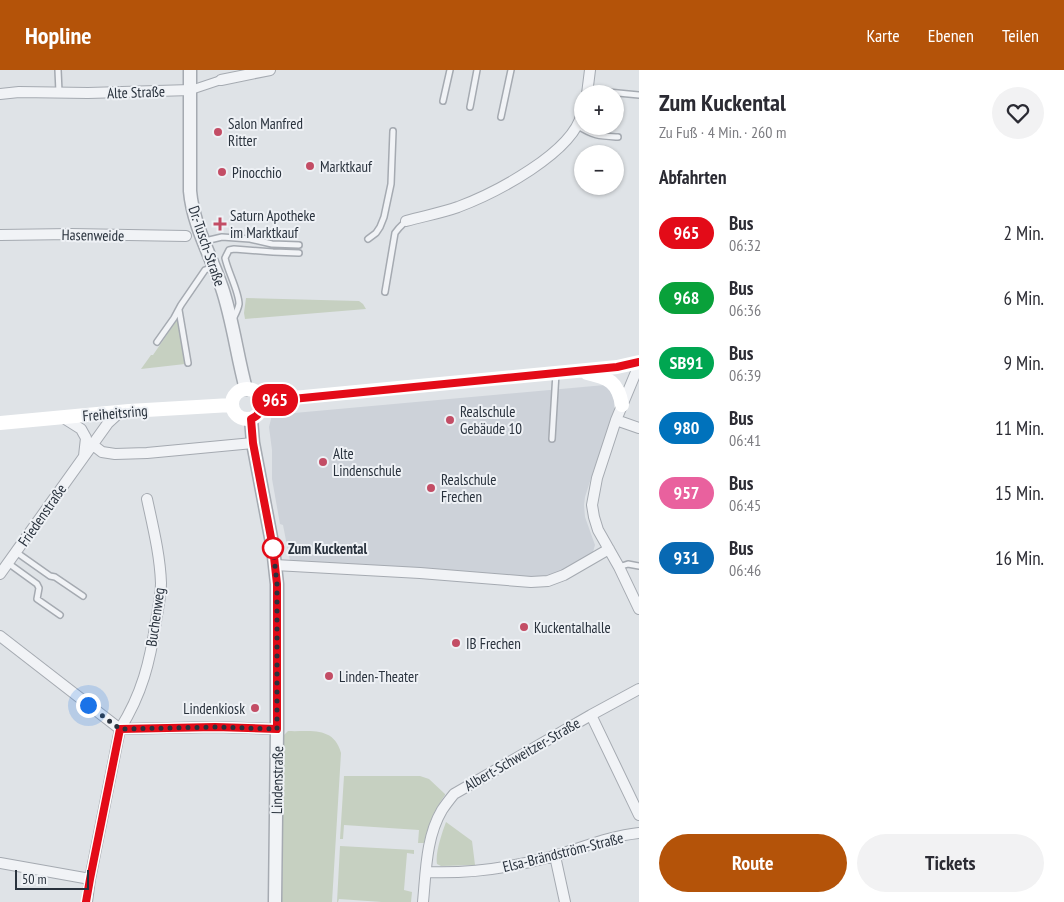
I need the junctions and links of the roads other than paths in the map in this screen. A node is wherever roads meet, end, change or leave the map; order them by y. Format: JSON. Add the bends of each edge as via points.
{"nodes":[{"id":1,"x":58,"y":70,"type":"edge"},
{"id":2,"x":190,"y":70,"type":"edge"},
{"id":3,"x":270,"y":70,"type":"edge"},
{"id":4,"x":450,"y":70,"type":"edge"},
{"id":5,"x":477,"y":70,"type":"edge"},
{"id":6,"x":511,"y":70,"type":"edge"},
{"id":7,"x":590,"y":70,"type":"edge"},
{"id":8,"x":221,"y":80,"type":"joint"},
{"id":9,"x":588,"y":85,"type":"edge"},
{"id":10,"x":190,"y":90,"type":"junction"},
{"id":11,"x":59,"y":93,"type":"junction"},
{"id":12,"x":0,"y":94,"type":"edge"},
{"id":13,"x":624,"y":94,"type":"edge"},
{"id":14,"x":639,"y":95,"type":"edge"},
{"id":15,"x":443,"y":101,"type":"dead end"},
{"id":16,"x":470,"y":107,"type":"dead end"},
{"id":17,"x":500,"y":117,"type":"dead end"},
{"id":18,"x":394,"y":130,"type":"dead end"},
{"id":19,"x":574,"y":131,"type":"edge"},
{"id":20,"x":597,"y":135,"type":"edge"},
{"id":21,"x":618,"y":137,"type":"dead end"},
{"id":22,"x":406,"y":220,"type":"joint"},
{"id":23,"x":0,"y":235,"type":"edge"},
{"id":24,"x":186,"y":236,"type":"dead end"},
{"id":25,"x":368,"y":239,"type":"dead end"},
{"id":26,"x":204,"y":242,"type":"junction"},
{"id":27,"x":299,"y":245,"type":"dead end"},
{"id":28,"x":299,"y":253,"type":"dead end"},
{"id":29,"x":213,"y":267,"type":"junction"},
{"id":30,"x":386,"y":292,"type":"dead end"},
{"id":31,"x":179,"y":310,"type":"junction"},
{"id":32,"x":232,"y":322,"type":"junction"},
{"id":33,"x":157,"y":342,"type":"dead end"},
{"id":34,"x":188,"y":363,"type":"dead end"},
{"id":35,"x":639,"y":364,"type":"edge"},
{"id":36,"x":576,"y":371,"type":"junction"},
{"id":37,"x":556,"y":373,"type":"junction"},
{"id":38,"x":246,"y":389,"type":"junction"},
{"id":39,"x":262,"y":402,"type":"junction"},
{"id":40,"x":231,"y":405,"type":"junction"},
{"id":41,"x":622,"y":405,"type":"junction"},
{"id":42,"x":120,"y":412,"type":"junction"},
{"id":43,"x":62,"y":417,"type":"junction"},
{"id":44,"x":251,"y":419,"type":"junction"},
{"id":45,"x":616,"y":420,"type":"junction"},
{"id":46,"x":0,"y":423,"type":"edge"},
{"id":47,"x":639,"y":428,"type":"edge"},
{"id":48,"x":552,"y":439,"type":"dead end"},
{"id":49,"x":253,"y":443,"type":"junction"},
{"id":50,"x":93,"y":445,"type":"junction"},
{"id":51,"x":84,"y":457,"type":"junction"},
{"id":52,"x":148,"y":499,"type":"dead end"},
{"id":53,"x":609,"y":549,"type":"junction"},
{"id":54,"x":16,"y":552,"type":"junction"},
{"id":55,"x":8,"y":563,"type":"junction"},
{"id":56,"x":275,"y":565,"type":"junction"},
{"id":57,"x":639,"y":566,"type":"edge"},
{"id":58,"x":619,"y":567,"type":"junction"},
{"id":59,"x":0,"y":574,"type":"edge"},
{"id":60,"x":83,"y":596,"type":"dead end"},
{"id":61,"x":639,"y":609,"type":"edge"},
{"id":62,"x":60,"y":616,"type":"dead end"},
{"id":63,"x":0,"y":636,"type":"edge"},
{"id":64,"x":639,"y":689,"type":"edge"},
{"id":65,"x":591,"y":715,"type":"junction"},
{"id":66,"x":120,"y":729,"type":"junction"},
{"id":67,"x":277,"y":729,"type":"junction"},
{"id":68,"x":639,"y":815,"type":"edge"},
{"id":69,"x":639,"y":834,"type":"edge"},
{"id":70,"x":556,"y":856,"type":"junction"},
{"id":71,"x":0,"y":863,"type":"edge"},
{"id":72,"x":426,"y":872,"type":"junction"},
{"id":73,"x":90,"y":879,"type":"junction"},
{"id":74,"x":86,"y":902,"type":"edge"},
{"id":75,"x":275,"y":902,"type":"edge"},
{"id":76,"x":423,"y":902,"type":"edge"},
{"id":77,"x":565,"y":902,"type":"edge"}],
"edges":[{"from":1,"to":11,"type":"lane"},
{"from":2,"to":10,"type":"street","name":"Dr.-Tusch-Straße"},
{"from":3,"to":8,"type":"street","name":"Alte Straße"},
{"from":4,"to":15,"type":"lane"},
{"from":5,"to":16,"type":"lane"},
{"from":6,"to":17,"type":"lane"},
{"from":7,"to":9,"type":"street"},
{"from":8,"to":10,"type":"street","name":"Alte Straße"},
{"from":10,"to":11,"type":"street","name":"Alte Straße"},
{"from":10,"to":26,"type":"street","name":"Dr.-Tusch-Straße","via":[[191,202]]},
{"from":11,"to":12,"type":"street","name":"Alte Straße"},
{"from":13,"to":14,"type":"lane"},
{"from":18,"to":25,"type":"lane","via":[[391,184],[384,217],[376,233]]},
{"from":19,"to":22,"type":"street","via":[[556,151],[499,188],[458,206]]},
{"from":20,"to":21,"type":"lane"},
{"from":22,"to":30,"type":"lane","via":[[395,233]]},
{"from":23,"to":24,"type":"street","name":"Hasenweide"},
{"from":26,"to":27,"type":"lane","via":[[222,237]]},
{"from":26,"to":29,"type":"street","name":"Dr.-Tusch-Straße"},
{"from":28,"to":32,"type":"lane","via":[[228,250],[225,258],[238,297]]},
{"from":29,"to":31,"type":"lane","via":[[206,270]]},
{"from":29,"to":32,"type":"street","name":"Dr.-Tusch-Straße"},
{"from":31,"to":33,"type":"lane"},
{"from":31,"to":34,"type":"lane"},
{"from":32,"to":38,"type":"street","name":"Dr.-Tusch-Straße"},
{"from":35,"to":36,"type":"main road"},
{"from":35,"to":41,"type":"street"},
{"from":36,"to":37,"type":"main road"},
{"from":36,"to":41,"type":"main road","via":[[609,380],[619,390]]},
{"from":37,"to":39,"type":"main road"},
{"from":37,"to":48,"type":"lane"},
{"from":38,"to":39,"type":"main road","via":[[256,392]]},
{"from":38,"to":40,"type":"main road","via":[[237,392]]},
{"from":39,"to":44,"type":"main road","via":[[261,410]]},
{"from":40,"to":42,"type":"main road","name":"Freiheitsring"},
{"from":40,"to":44,"type":"main road","via":[[238,417]]},
{"from":41,"to":45,"type":"street"},
{"from":42,"to":43,"type":"main road","name":"Freiheitsring"},
{"from":42,"to":50,"type":"street","name":"Friedenstraße"},
{"from":43,"to":46,"type":"main road","name":"Freiheitsring"},
{"from":43,"to":51,"type":"street","via":[[81,429],[86,438]]},
{"from":44,"to":49,"type":"street","name":"Lindenstraße"},
{"from":45,"to":47,"type":"street"},
{"from":45,"to":53,"type":"street","via":[[597,478],[592,505],[598,530]]},
{"from":49,"to":50,"type":"street","name":"Freiheitsring","via":[[115,454],[102,452]]},
{"from":49,"to":56,"type":"street","name":"Lindenstraße"},
{"from":50,"to":51,"type":"street","name":"Friedenstraße"},
{"from":51,"to":54,"type":"street","name":"Friedenstraße"},
{"from":52,"to":66,"type":"street","name":"Buchenweg","via":[[160,570],[160,601],[143,683]]},
{"from":53,"to":56,"type":"street","via":[[564,576],[531,582]]},
{"from":53,"to":58,"type":"street"},
{"from":54,"to":55,"type":"street","name":"Friedenstraße"},
{"from":54,"to":60,"type":"lane"},
{"from":55,"to":59,"type":"street","name":"Friedenstraße"},
{"from":55,"to":62,"type":"lane","via":[[37,584],[37,599]]},
{"from":56,"to":67,"type":"street","name":"Lindenstraße"},
{"from":57,"to":58,"type":"lane","via":[[628,564]]},
{"from":58,"to":61,"type":"street"},
{"from":63,"to":66,"type":"street"},
{"from":64,"to":65,"type":"street","name":"Albert-Schweitzer-Straße"},
{"from":65,"to":68,"type":"street"},
{"from":65,"to":72,"type":"street","name":"Albert-Schweitzer-Straße","via":[[454,794],[433,830]]},
{"from":66,"to":67,"type":"street"},
{"from":66,"to":73,"type":"street","name":"Buchenweg"},
{"from":67,"to":75,"type":"street","name":"Lindenstraße"},
{"from":69,"to":70,"type":"street","name":"Elsa-Brändström-Straße"},
{"from":70,"to":72,"type":"street","name":"Elsa-Brändström-Straße","via":[[475,872]]},
{"from":70,"to":77,"type":"street"},
{"from":71,"to":73,"type":"street"},
{"from":72,"to":76,"type":"street","name":"Albert-Schweitzer-Straße"},
{"from":73,"to":74,"type":"street","name":"Buchenweg"}]}
